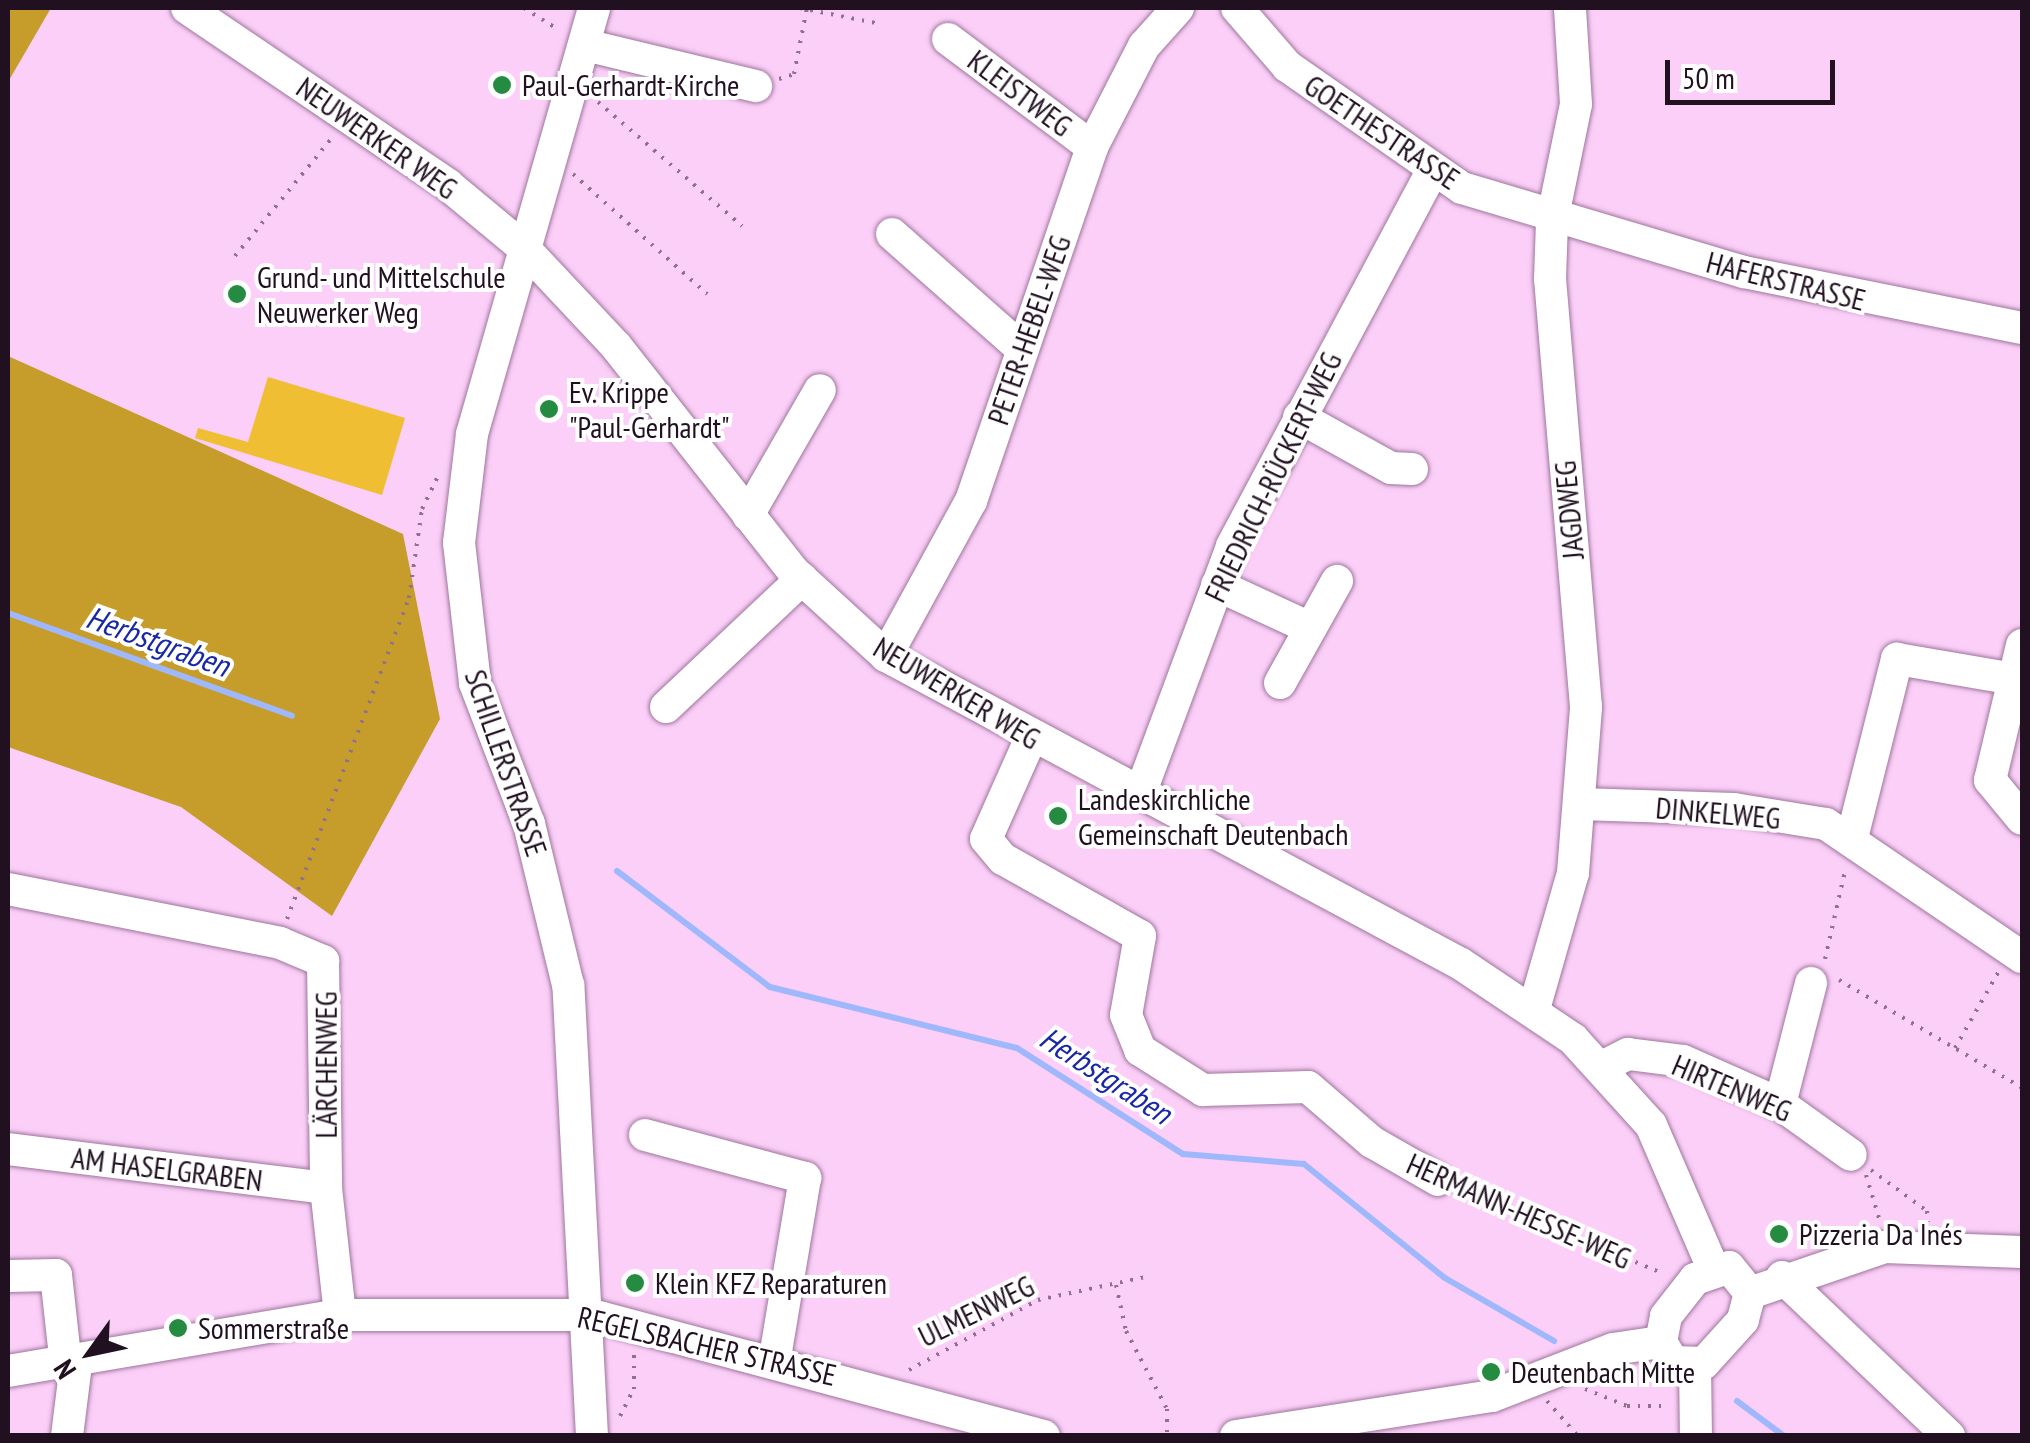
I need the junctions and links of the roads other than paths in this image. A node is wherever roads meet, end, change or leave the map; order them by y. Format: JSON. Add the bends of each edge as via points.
{"nodes":[{"id":1,"x":187,"y":8,"type":"edge"},
{"id":2,"x":594,"y":8,"type":"edge"},
{"id":3,"x":1178,"y":8,"type":"edge"},
{"id":4,"x":1237,"y":8,"type":"edge"},
{"id":5,"x":1570,"y":8,"type":"edge"},
{"id":6,"x":948,"y":39,"type":"dead end"},
{"id":7,"x":585,"y":45,"type":"junction"},
{"id":8,"x":756,"y":86,"type":"road end"},
{"id":9,"x":1092,"y":147,"type":"junction"},
{"id":10,"x":1432,"y":172,"type":"junction"},
{"id":11,"x":1552,"y":220,"type":"junction"},
{"id":12,"x":892,"y":234,"type":"dead end"},
{"id":13,"x":524,"y":248,"type":"junction"},
{"id":14,"x":2022,"y":328,"type":"edge"},
{"id":15,"x":1022,"y":349,"type":"junction"},
{"id":16,"x":820,"y":390,"type":"dead end"},
{"id":17,"x":1299,"y":417,"type":"junction"},
{"id":18,"x":1412,"y":469,"type":"dead end"},
{"id":19,"x":748,"y":515,"type":"junction"},
{"id":20,"x":802,"y":579,"type":"junction"},
{"id":21,"x":1337,"y":581,"type":"dead end"},
{"id":22,"x":1217,"y":585,"type":"junction"},
{"id":23,"x":1308,"y":627,"type":"junction"},
{"id":24,"x":2022,"y":645,"type":"edge"},
{"id":25,"x":886,"y":656,"type":"junction"},
{"id":26,"x":2014,"y":679,"type":"junction"},
{"id":27,"x":1280,"y":683,"type":"dead end"},
{"id":28,"x":666,"y":707,"type":"dead end"},
{"id":29,"x":1030,"y":740,"type":"junction"},
{"id":30,"x":1140,"y":794,"type":"junction"},
{"id":31,"x":1580,"y":804,"type":"junction"},
{"id":32,"x":2022,"y":819,"type":"edge"},
{"id":33,"x":1852,"y":838,"type":"junction"},
{"id":34,"x":8,"y":890,"type":"edge"},
{"id":35,"x":2017,"y":954,"type":"edge"},
{"id":36,"x":1817,"y":977,"type":"road end"},
{"id":37,"x":1534,"y":1009,"type":"junction"},
{"id":38,"x":1604,"y":1066,"type":"junction"},
{"id":39,"x":1780,"y":1104,"type":"junction"},
{"id":40,"x":646,"y":1135,"type":"dead end"},
{"id":41,"x":8,"y":1149,"type":"edge"},
{"id":42,"x":1861,"y":1168,"type":"road end"},
{"id":43,"x":1438,"y":1180,"type":"road end"},
{"id":44,"x":326,"y":1188,"type":"junction"},
{"id":45,"x":2022,"y":1252,"type":"edge"},
{"id":46,"x":8,"y":1276,"type":"edge"},
{"id":47,"x":1782,"y":1277,"type":"junction"},
{"id":48,"x":1701,"y":1278,"type":"junction"},
{"id":49,"x":1750,"y":1293,"type":"junction"},
{"id":50,"x":340,"y":1315,"type":"junction"},
{"id":51,"x":592,"y":1315,"type":"junction"},
{"id":52,"x":1662,"y":1342,"type":"junction"},
{"id":53,"x":775,"y":1358,"type":"junction"},
{"id":54,"x":71,"y":1365,"type":"junction"},
{"id":55,"x":1695,"y":1366,"type":"junction"},
{"id":56,"x":8,"y":1370,"type":"edge"},
{"id":57,"x":1696,"y":1421,"type":"edge"},
{"id":58,"x":1340,"y":1427,"type":"edge"},
{"id":59,"x":602,"y":1433,"type":"edge"},
{"id":60,"x":67,"y":1436,"type":"edge"},
{"id":61,"x":1044,"y":1436,"type":"edge"},
{"id":62,"x":1236,"y":1436,"type":"edge"},
{"id":63,"x":1949,"y":1436,"type":"edge"}],
"edges":[{"from":1,"to":13,"type":"street","name":"NEUWERKER WEG","via":[[350,116]]},
{"from":2,"to":7,"type":"street","name":"SCHILLERSTRASSE"},
{"from":3,"to":9,"type":"street","name":"PETER-HEBEL-WEG","via":[[1144,46]]},
{"from":4,"to":10,"type":"street","name":"GOETHESTRASSE","via":[[1287,66]]},
{"from":5,"to":11,"type":"street","name":"JAGDWEG","via":[[1576,104]]},
{"from":6,"to":9,"type":"street","name":"KLEISTWEG"},
{"from":7,"to":8,"type":"street"},
{"from":7,"to":13,"type":"street","name":"SCHILLERSTRASSE"},
{"from":9,"to":15,"type":"street","name":"PETER-HEBEL-WEG"},
{"from":10,"to":11,"type":"street","name":"GOETHESTRASSE"},
{"from":10,"to":17,"type":"street","name":"FRIEDRICH-RÜCKERT-WEG"},
{"from":11,"to":14,"type":"street","name":"HAFERSTRASSE","via":[[1868,301]]},
{"from":11,"to":31,"type":"street","name":"JAGDWEG","via":[[1586,707]]},
{"from":12,"to":15,"type":"street"},
{"from":13,"to":19,"type":"street","name":"NEUWERKER WEG","via":[[616,346]]},
{"from":13,"to":51,"type":"street","name":"SCHILLERSTRASSE","via":[[472,434],[459,544],[467,638],[488,726],[540,862],[568,985]]},
{"from":15,"to":25,"type":"street","name":"PETER-HEBEL-WEG","via":[[952,544]]},
{"from":16,"to":19,"type":"street"},
{"from":17,"to":18,"type":"street","via":[[1392,468]]},
{"from":17,"to":22,"type":"street","name":"FRIEDRICH-RÜCKERT-WEG"},
{"from":19,"to":20,"type":"street","name":"NEUWERKER WEG"},
{"from":20,"to":25,"type":"street","name":"NEUWERKER WEG"},
{"from":20,"to":28,"type":"street"},
{"from":21,"to":23,"type":"street"},
{"from":22,"to":23,"type":"street"},
{"from":22,"to":30,"type":"street","name":"FRIEDRICH-RÜCKERT-WEG"},
{"from":23,"to":27,"type":"street"},
{"from":24,"to":26,"type":"street"},
{"from":25,"to":29,"type":"street","name":"NEUWERKER WEG"},
{"from":26,"to":32,"type":"street","via":[[1990,780]]},
{"from":26,"to":33,"type":"street","via":[[1897,659]]},
{"from":29,"to":30,"type":"street","name":"NEUWERKER WEG"},
{"from":29,"to":43,"type":"street","name":"HERMANN-HESSE-WEG","via":[[986,838],[1003,860],[1140,936],[1126,1015],[1140,1050],[1203,1090],[1308,1087],[1372,1142]]},
{"from":30,"to":37,"type":"street","name":"NEUWERKER WEG"},
{"from":31,"to":33,"type":"street","name":"DINKELWEG","via":[[1734,810],[1826,824]]},
{"from":31,"to":37,"type":"street","name":"JAGDWEG","via":[[1573,874]]},
{"from":33,"to":35,"type":"street","name":"DINKELWEG"},
{"from":34,"to":44,"type":"street","name":"LÄRCHENWEG","via":[[316,954],[326,970]]},
{"from":36,"to":39,"type":"street"},
{"from":37,"to":38,"type":"street","name":"NEUWERKER WEG"},
{"from":38,"to":39,"type":"street","name":"HIRTENWEG","via":[[1628,1054],[1683,1061]]},
{"from":38,"to":48,"type":"street","name":"NEUWERKER WEG","via":[[1676,1167]]},
{"from":39,"to":42,"type":"street","name":"HIRTENWEG"},
{"from":40,"to":53,"type":"street","via":[[797,1169],[808,1186]]},
{"from":41,"to":44,"type":"street","name":"AM HASELGRABEN"},
{"from":44,"to":50,"type":"street","name":"LÄRCHENWEG"},
{"from":45,"to":47,"type":"street","via":[[1885,1248]]},
{"from":46,"to":54,"type":"street","via":[[56,1275]]},
{"from":47,"to":49,"type":"street"},
{"from":47,"to":63,"type":"street"},
{"from":48,"to":49,"type":"street","via":[[1738,1272]]},
{"from":48,"to":52,"type":"street"},
{"from":49,"to":55,"type":"street","via":[[1731,1338]]},
{"from":50,"to":51,"type":"street","name":"REGELSBACHER STRASSE"},
{"from":50,"to":54,"type":"street","name":"REGELSBACHER STRASSE"},
{"from":51,"to":53,"type":"street","name":"REGELSBACHER STRASSE"},
{"from":51,"to":59,"type":"street","name":"SCHILLERSTRASSE"},
{"from":52,"to":55,"type":"street","via":[[1673,1362]]},
{"from":52,"to":58,"type":"street","via":[[1569,1366],[1492,1396]]},
{"from":53,"to":61,"type":"street","name":"REGELSBACHER STRASSE"},
{"from":54,"to":56,"type":"street","name":"REGELSBACHER STRASSE"},
{"from":54,"to":60,"type":"street"},
{"from":55,"to":57,"type":"street"},
{"from":58,"to":62,"type":"street"}]}
